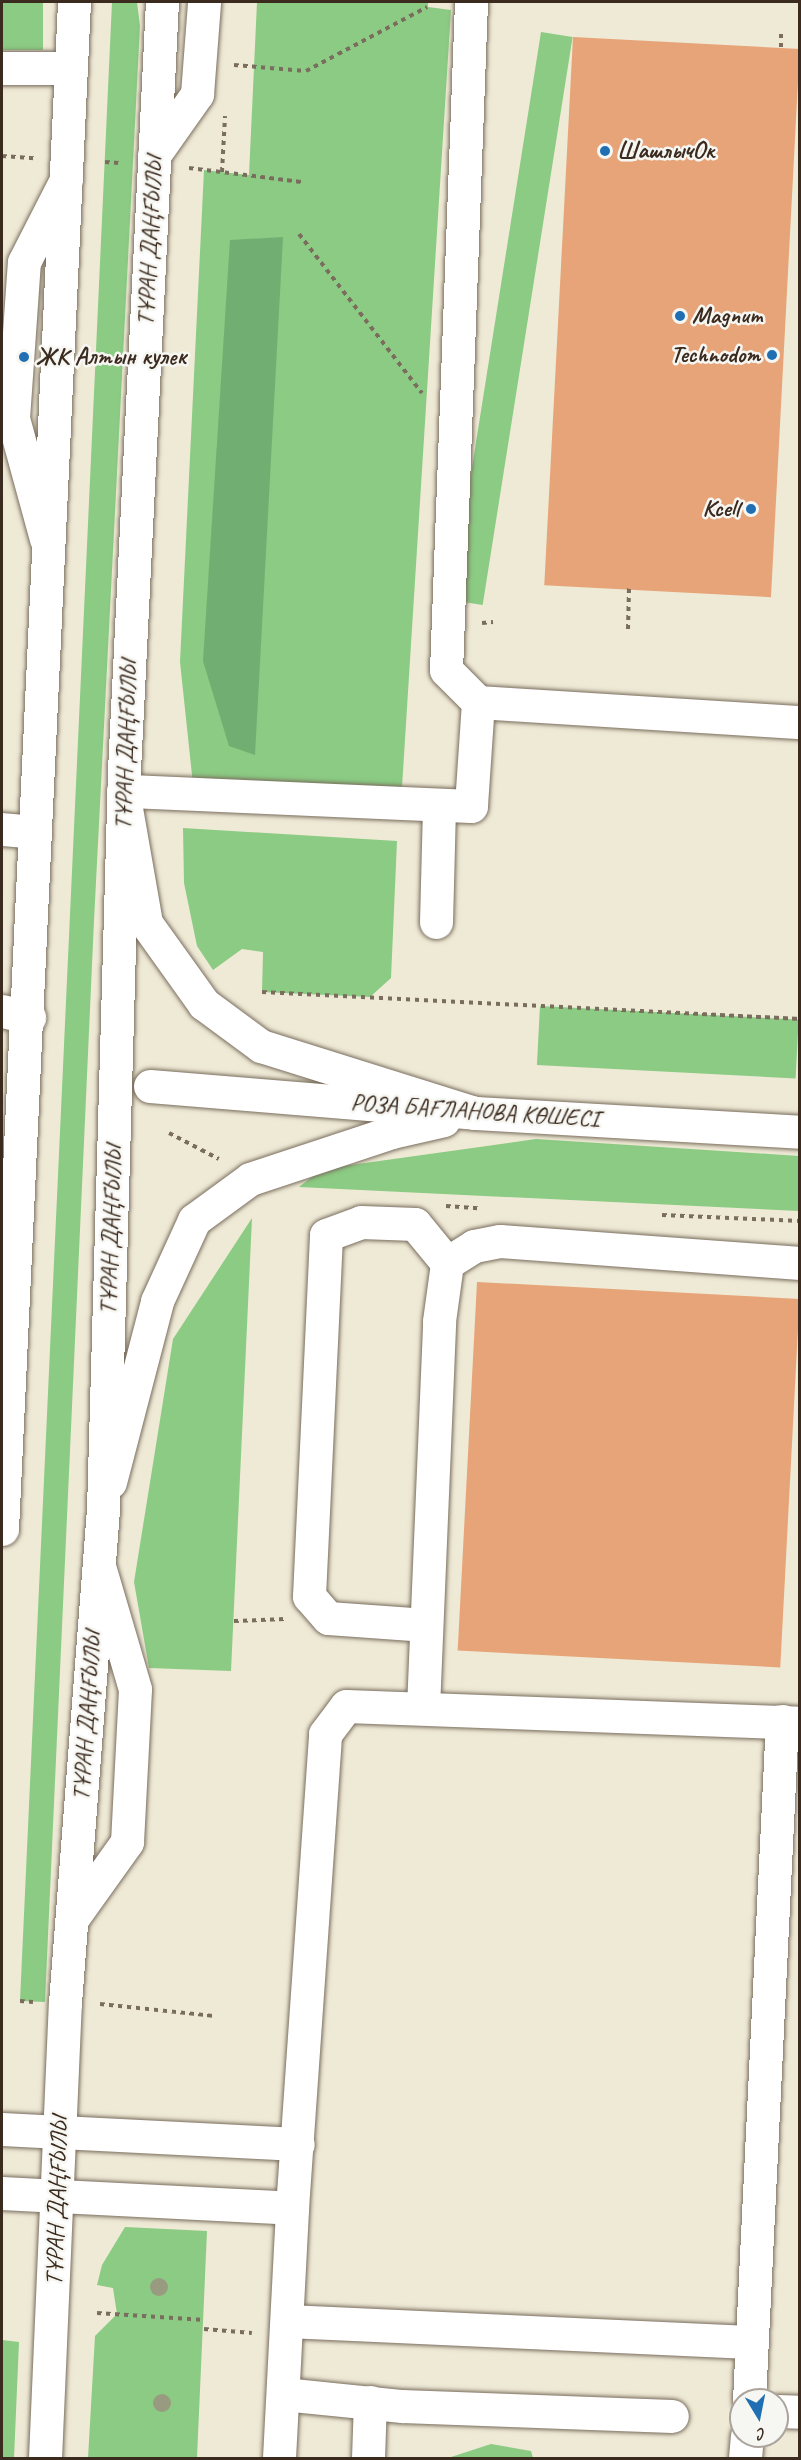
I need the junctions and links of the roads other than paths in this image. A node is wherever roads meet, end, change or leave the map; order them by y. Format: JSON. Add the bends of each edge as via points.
{"nodes":[{"id":1,"x":74,"y":2,"type":"edge"},
{"id":2,"x":162,"y":2,"type":"edge"},
{"id":3,"x":204,"y":2,"type":"edge"},
{"id":4,"x":471,"y":2,"type":"edge"},
{"id":5,"x":2,"y":68,"type":"edge"},
{"id":6,"x":71,"y":68,"type":"junction"},
{"id":7,"x":154,"y":155,"type":"junction"},
{"id":8,"x":478,"y":702,"type":"junction"},
{"id":9,"x":800,"y":722,"type":"edge"},
{"id":10,"x":123,"y":790,"type":"junction"},
{"id":11,"x":440,"y":805,"type":"junction"},
{"id":12,"x":2,"y":830,"type":"edge"},
{"id":13,"x":35,"y":832,"type":"junction"},
{"id":14,"x":436,"y":922,"type":"dead end"},
{"id":15,"x":15,"y":1014,"type":"edge"},
{"id":16,"x":150,"y":1086,"type":"dead end"},
{"id":17,"x":475,"y":1113,"type":"junction"},
{"id":18,"x":800,"y":1132,"type":"edge"},
{"id":19,"x":447,"y":1263,"type":"junction"},
{"id":20,"x":800,"y":1263,"type":"edge"},
{"id":21,"x":3,"y":1470,"type":"edge"},
{"id":22,"x":103,"y":1510,"type":"junction"},
{"id":23,"x":2,"y":1529,"type":"edge"},
{"id":24,"x":99,"y":1566,"type":"junction"},
{"id":25,"x":426,"y":1625,"type":"junction"},
{"id":26,"x":423,"y":1708,"type":"junction"},
{"id":27,"x":791,"y":1722,"type":"edge"},
{"id":28,"x":72,"y":1919,"type":"junction"},
{"id":29,"x":2,"y":2129,"type":"edge"},
{"id":30,"x":60,"y":2132,"type":"junction"},
{"id":31,"x":298,"y":2144,"type":"junction"},
{"id":32,"x":2,"y":2193,"type":"edge"},
{"id":33,"x":59,"y":2196,"type":"junction"},
{"id":34,"x":292,"y":2208,"type":"junction"},
{"id":35,"x":287,"y":2321,"type":"junction"},
{"id":36,"x":750,"y":2342,"type":"junction"},
{"id":37,"x":749,"y":2388,"type":"edge"},
{"id":38,"x":283,"y":2394,"type":"junction"},
{"id":39,"x":370,"y":2402,"type":"junction"},
{"id":40,"x":672,"y":2416,"type":"dead end"},
{"id":41,"x":45,"y":2458,"type":"edge"},
{"id":42,"x":279,"y":2458,"type":"edge"},
{"id":43,"x":368,"y":2458,"type":"edge"}],
"edges":[{"from":1,"to":6,"type":"street"},
{"from":2,"to":7,"type":"street","name":"ТҰРАН ДАҢҒЫЛЫ"},
{"from":3,"to":7,"type":"street","via":[[197,94]]},
{"from":4,"to":8,"type":"street","via":[[446,670]]},
{"from":5,"to":6,"type":"street"},
{"from":6,"to":13,"type":"street"},
{"from":7,"to":10,"type":"street","name":"ТҰРАН ДАҢҒЫЛЫ"},
{"from":8,"to":9,"type":"street"},
{"from":8,"to":11,"type":"street","via":[[471,806]]},
{"from":10,"to":11,"type":"street"},
{"from":10,"to":17,"type":"street","via":[[146,923],[204,1004],[261,1046]]},
{"from":10,"to":22,"type":"street","name":"ТҰРАН ДАҢҒЫЛЫ"},
{"from":11,"to":14,"type":"street"},
{"from":12,"to":13,"type":"street"},
{"from":13,"to":15,"type":"street"},
{"from":15,"to":21,"type":"street"},
{"from":16,"to":17,"type":"street","name":"РОЗА БАҒЛАНОВА КӨШЕСІ"},
{"from":17,"to":18,"type":"street","name":"РОЗА БАҒЛАНОВА КӨШЕСІ"},
{"from":17,"to":22,"type":"street","via":[[392,1132],[250,1179],[194,1220],[157,1301]]},
{"from":19,"to":20,"type":"street","via":[[474,1246],[500,1241]]},
{"from":19,"to":25,"type":"street","via":[[439,1321]]},
{"from":19,"to":25,"type":"street","via":[[415,1224],[361,1222],[326,1235],[309,1596],[327,1618]]},
{"from":21,"to":23,"type":"street"},
{"from":22,"to":24,"type":"street","name":"ТҰРАН ДАҢҒЫЛЫ"},
{"from":24,"to":28,"type":"street","name":"ТҰРАН ДАҢҒЫЛЫ"},
{"from":24,"to":28,"type":"street","via":[[135,1689],[127,1842]]},
{"from":25,"to":26,"type":"street"},
{"from":26,"to":27,"type":"street"},
{"from":26,"to":31,"type":"street","via":[[346,1706],[325,1734]]},
{"from":27,"to":36,"type":"street"},
{"from":28,"to":30,"type":"street","name":"ТҰРАН ДАҢҒЫЛЫ"},
{"from":29,"to":30,"type":"street"},
{"from":30,"to":31,"type":"street"},
{"from":30,"to":33,"type":"street","name":"ТҰРАН ДАҢҒЫЛЫ"},
{"from":31,"to":34,"type":"street"},
{"from":32,"to":33,"type":"street"},
{"from":33,"to":34,"type":"street"},
{"from":33,"to":41,"type":"street","name":"ТҰРАН ДАҢҒЫЛЫ"},
{"from":34,"to":35,"type":"street"},
{"from":35,"to":36,"type":"street"},
{"from":35,"to":38,"type":"street"},
{"from":36,"to":37,"type":"street"},
{"from":38,"to":39,"type":"street"},
{"from":38,"to":42,"type":"street"},
{"from":39,"to":40,"type":"street"},
{"from":39,"to":43,"type":"street"}]}
